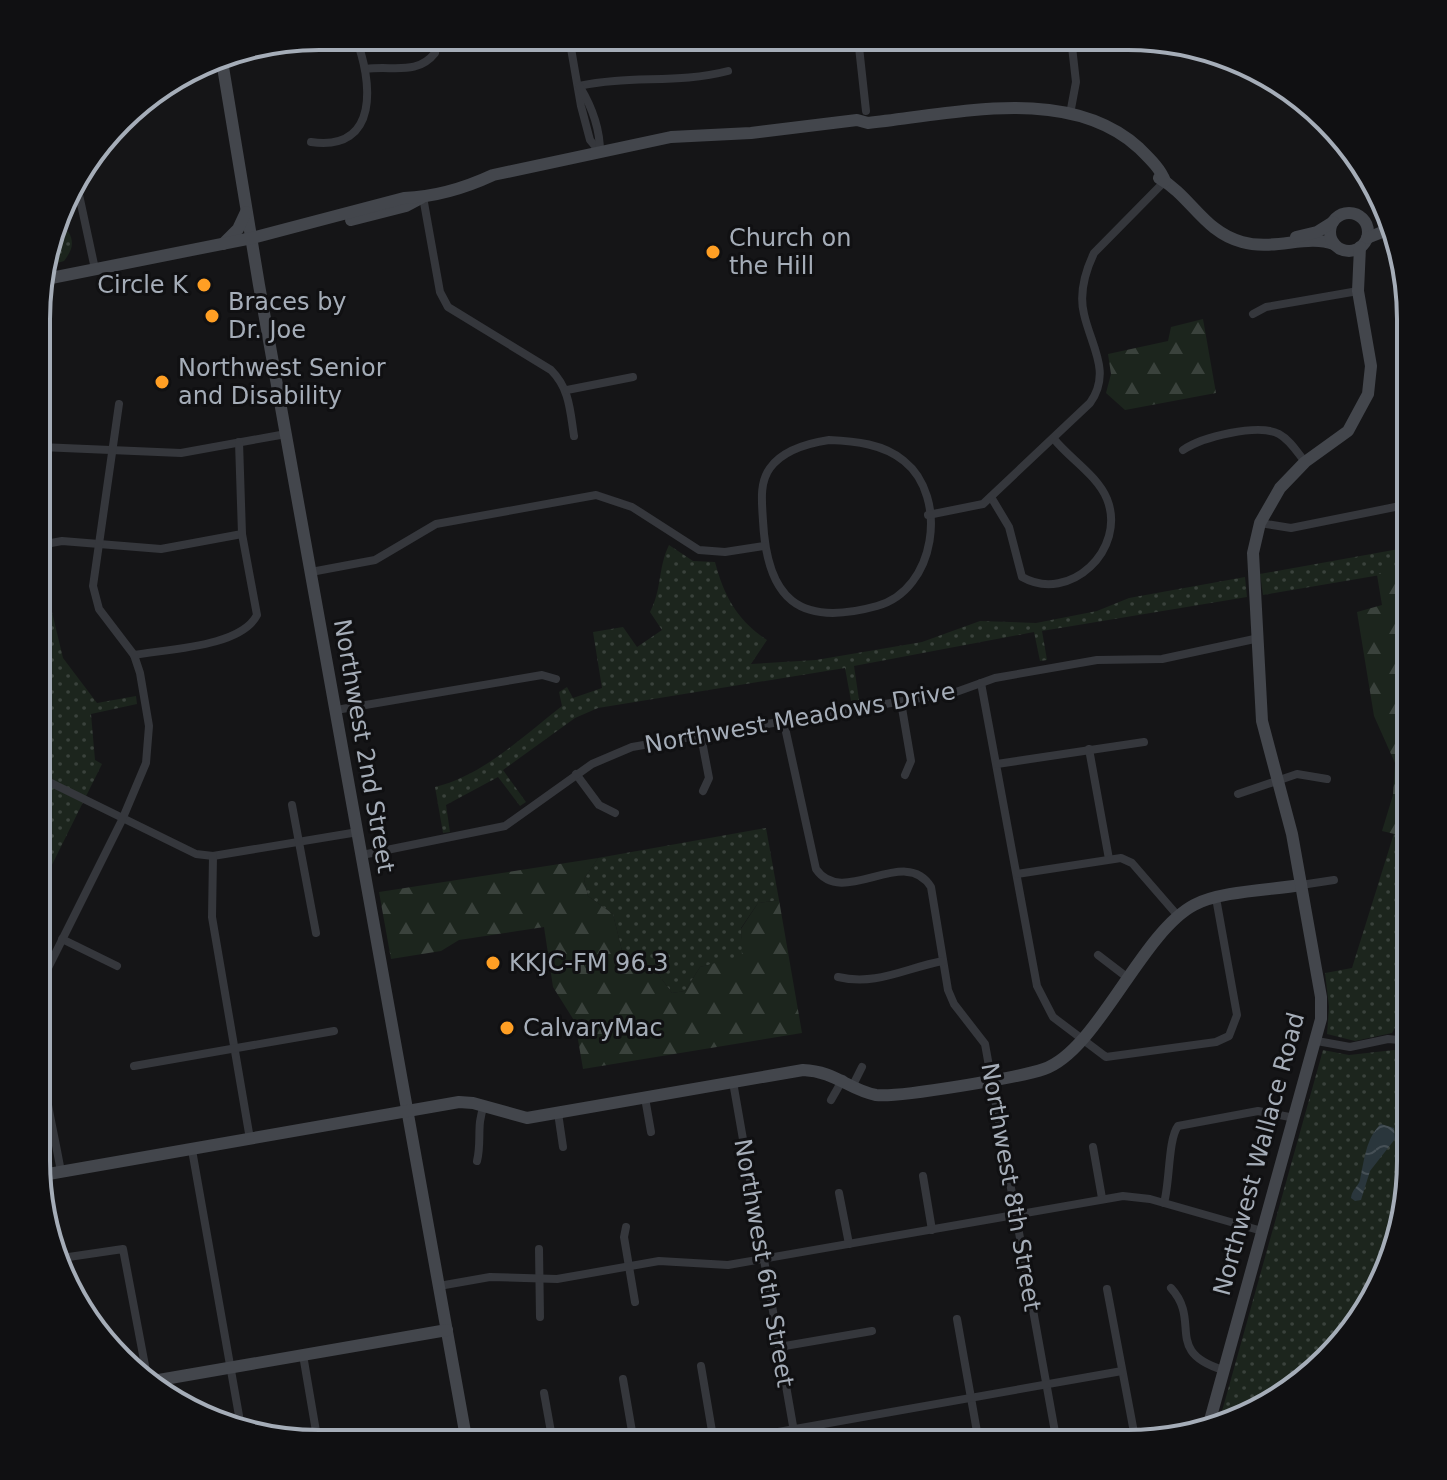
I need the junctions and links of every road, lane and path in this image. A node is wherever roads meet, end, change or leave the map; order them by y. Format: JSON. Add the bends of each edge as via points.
{"nodes":[{"id":1,"x":859,"y":50,"type":"edge"},
{"id":2,"x":1072,"y":50,"type":"edge"},
{"id":3,"x":360,"y":51,"type":"edge"},
{"id":4,"x":570,"y":51,"type":"edge"},
{"id":5,"x":435,"y":53,"type":"dead end"},
{"id":6,"x":223,"y":68,"type":"edge"},
{"id":7,"x":366,"y":69,"type":"junction"},
{"id":8,"x":728,"y":71,"type":"dead end"},
{"id":9,"x":579,"y":86,"type":"junction"},
{"id":10,"x":1070,"y":114,"type":"junction"},
{"id":11,"x":867,"y":117,"type":"junction"},
{"id":12,"x":311,"y":142,"type":"dead end"},
{"id":13,"x":600,"y":152,"type":"junction"},
{"id":14,"x":1165,"y":181,"type":"junction"},
{"id":15,"x":423,"y":197,"type":"junction"},
{"id":16,"x":80,"y":198,"type":"edge"},
{"id":17,"x":247,"y":210,"type":"junction"},
{"id":18,"x":1197,"y":215,"type":"junction"},
{"id":19,"x":1363,"y":219,"type":"junction"},
{"id":20,"x":1378,"y":221,"type":"edge"},
{"id":21,"x":1333,"y":222,"type":"junction"},
{"id":22,"x":1382,"y":233,"type":"edge"},
{"id":23,"x":252,"y":238,"type":"junction"},
{"id":24,"x":1364,"y":242,"type":"junction"},
{"id":25,"x":223,"y":244,"type":"junction"},
{"id":26,"x":1338,"y":247,"type":"junction"},
{"id":27,"x":95,"y":269,"type":"junction"},
{"id":28,"x":53,"y":278,"type":"edge"},
{"id":29,"x":1358,"y":291,"type":"junction"},
{"id":30,"x":1253,"y":314,"type":"dead end"},
{"id":31,"x":633,"y":377,"type":"dead end"},
{"id":32,"x":567,"y":390,"type":"junction"},
{"id":33,"x":119,"y":404,"type":"dead end"},
{"id":34,"x":286,"y":434,"type":"junction"},
{"id":35,"x":574,"y":436,"type":"dead end"},
{"id":36,"x":1054,"y":439,"type":"junction"},
{"id":37,"x":239,"y":442,"type":"junction"},
{"id":38,"x":50,"y":448,"type":"edge"},
{"id":39,"x":1183,"y":450,"type":"dead end"},
{"id":40,"x":112,"y":451,"type":"junction"},
{"id":41,"x":1305,"y":462,"type":"junction"},
{"id":42,"x":991,"y":497,"type":"junction"},
{"id":43,"x":1396,"y":507,"type":"edge"},
{"id":44,"x":928,"y":515,"type":"junction"},
{"id":45,"x":1260,"y":523,"type":"junction"},
{"id":46,"x":242,"y":534,"type":"junction"},
{"id":47,"x":50,"y":543,"type":"edge"},
{"id":48,"x":97,"y":545,"type":"junction"},
{"id":49,"x":764,"y":546,"type":"junction"},
{"id":50,"x":311,"y":572,"type":"junction"},
{"id":51,"x":1259,"y":638,"type":"junction"},
{"id":52,"x":134,"y":655,"type":"junction"},
{"id":53,"x":556,"y":679,"type":"dead end"},
{"id":54,"x":981,"y":683,"type":"junction"},
{"id":55,"x":901,"y":702,"type":"junction"},
{"id":56,"x":336,"y":710,"type":"junction"},
{"id":57,"x":784,"y":723,"type":"junction"},
{"id":58,"x":701,"y":736,"type":"junction"},
{"id":59,"x":1144,"y":742,"type":"dead end"},
{"id":60,"x":1089,"y":749,"type":"junction"},
{"id":61,"x":997,"y":764,"type":"junction"},
{"id":62,"x":576,"y":774,"type":"junction"},
{"id":63,"x":905,"y":775,"type":"dead end"},
{"id":64,"x":1327,"y":779,"type":"dead end"},
{"id":65,"x":1277,"y":781,"type":"junction"},
{"id":66,"x":51,"y":783,"type":"edge"},
{"id":67,"x":703,"y":791,"type":"dead end"},
{"id":68,"x":1238,"y":794,"type":"dead end"},
{"id":69,"x":292,"y":805,"type":"dead end"},
{"id":70,"x":615,"y":813,"type":"dead end"},
{"id":71,"x":122,"y":820,"type":"junction"},
{"id":72,"x":358,"y":832,"type":"junction"},
{"id":73,"x":299,"y":842,"type":"junction"},
{"id":74,"x":362,"y":855,"type":"junction"},
{"id":75,"x":213,"y":856,"type":"junction"},
{"id":76,"x":1109,"y":859,"type":"junction"},
{"id":77,"x":1017,"y":874,"type":"junction"},
{"id":78,"x":1334,"y":880,"type":"dead end"},
{"id":79,"x":1301,"y":885,"type":"junction"},
{"id":80,"x":1216,"y":898,"type":"junction"},
{"id":81,"x":1178,"y":916,"type":"junction"},
{"id":82,"x":316,"y":933,"type":"dead end"},
{"id":83,"x":62,"y":939,"type":"junction"},
{"id":84,"x":1098,"y":955,"type":"dead end"},
{"id":85,"x":943,"y":961,"type":"junction"},
{"id":86,"x":51,"y":962,"type":"edge"},
{"id":87,"x":117,"y":966,"type":"dead end"},
{"id":88,"x":838,"y":977,"type":"dead end"},
{"id":89,"x":1128,"y":978,"type":"junction"},
{"id":90,"x":334,"y":1031,"type":"dead end"},
{"id":91,"x":1080,"y":1039,"type":"junction"},
{"id":92,"x":1396,"y":1040,"type":"edge"},
{"id":93,"x":1317,"y":1041,"type":"junction"},
{"id":94,"x":235,"y":1048,"type":"junction"},
{"id":95,"x":134,"y":1066,"type":"dead end"},
{"id":96,"x":862,"y":1067,"type":"dead end"},
{"id":97,"x":993,"y":1078,"type":"junction"},
{"id":98,"x":733,"y":1082,"type":"junction"},
{"id":99,"x":848,"y":1082,"type":"junction"},
{"id":100,"x":645,"y":1098,"type":"junction"},
{"id":101,"x":831,"y":1100,"type":"dead end"},
{"id":102,"x":484,"y":1106,"type":"junction"},
{"id":103,"x":408,"y":1111,"type":"junction"},
{"id":104,"x":558,"y":1113,"type":"junction"},
{"id":105,"x":1295,"y":1118,"type":"junction"},
{"id":106,"x":51,"y":1127,"type":"edge"},
{"id":107,"x":651,"y":1132,"type":"dead end"},
{"id":108,"x":250,"y":1139,"type":"junction"},
{"id":109,"x":563,"y":1147,"type":"dead end"},
{"id":110,"x":1093,"y":1147,"type":"dead end"},
{"id":111,"x":192,"y":1150,"type":"junction"},
{"id":112,"x":477,"y":1161,"type":"dead end"},
{"id":113,"x":61,"y":1172,"type":"junction"},
{"id":114,"x":51,"y":1174,"type":"edge"},
{"id":115,"x":923,"y":1176,"type":"dead end"},
{"id":116,"x":839,"y":1193,"type":"dead end"},
{"id":117,"x":1102,"y":1198,"type":"junction"},
{"id":118,"x":1164,"y":1203,"type":"junction"},
{"id":119,"x":1017,"y":1215,"type":"junction"},
{"id":120,"x":626,"y":1227,"type":"dead end"},
{"id":121,"x":932,"y":1230,"type":"junction"},
{"id":122,"x":1262,"y":1231,"type":"junction"},
{"id":123,"x":849,"y":1244,"type":"junction"},
{"id":124,"x":539,"y":1249,"type":"dead end"},
{"id":125,"x":69,"y":1257,"type":"edge"},
{"id":126,"x":764,"y":1258,"type":"junction"},
{"id":127,"x":628,"y":1266,"type":"junction"},
{"id":128,"x":539,"y":1281,"type":"junction"},
{"id":129,"x":439,"y":1286,"type":"junction"},
{"id":130,"x":1171,"y":1288,"type":"dead end"},
{"id":131,"x":1107,"y":1289,"type":"dead end"},
{"id":132,"x":635,"y":1302,"type":"dead end"},
{"id":133,"x":540,"y":1317,"type":"dead end"},
{"id":134,"x":957,"y":1319,"type":"dead end"},
{"id":135,"x":447,"y":1330,"type":"junction"},
{"id":136,"x":872,"y":1331,"type":"dead end"},
{"id":137,"x":779,"y":1347,"type":"junction"},
{"id":138,"x":303,"y":1355,"type":"junction"},
{"id":139,"x":145,"y":1365,"type":"edge"},
{"id":140,"x":701,"y":1366,"type":"dead end"},
{"id":141,"x":230,"y":1368,"type":"junction"},
{"id":142,"x":1223,"y":1370,"type":"junction"},
{"id":143,"x":1122,"y":1371,"type":"junction"},
{"id":144,"x":162,"y":1379,"type":"edge"},
{"id":145,"x":623,"y":1379,"type":"dead end"},
{"id":146,"x":1047,"y":1385,"type":"junction"},
{"id":147,"x":544,"y":1393,"type":"dead end"},
{"id":148,"x":971,"y":1398,"type":"junction"},
{"id":149,"x":239,"y":1417,"type":"edge"},
{"id":150,"x":1211,"y":1417,"type":"edge"},
{"id":151,"x":316,"y":1429,"type":"edge"},
{"id":152,"x":465,"y":1429,"type":"edge"},
{"id":153,"x":550,"y":1429,"type":"edge"},
{"id":154,"x":632,"y":1429,"type":"edge"},
{"id":155,"x":712,"y":1429,"type":"edge"},
{"id":156,"x":794,"y":1429,"type":"edge"},
{"id":157,"x":800,"y":1429,"type":"edge"},
{"id":158,"x":977,"y":1429,"type":"edge"},
{"id":159,"x":1055,"y":1429,"type":"edge"},
{"id":160,"x":1133,"y":1429,"type":"edge"}],
"edges":[{"from":1,"to":11,"type":"street"},
{"from":2,"to":10,"type":"street","via":[[1076,82]]},
{"from":3,"to":7,"type":"street"},
{"from":4,"to":9,"type":"street"},
{"from":5,"to":7,"type":"street","via":[[416,69]]},
{"from":6,"to":17,"type":"main road","name":"Northwest 2nd Street"},
{"from":7,"to":12,"type":"street","via":[[369,103],[355,130],[332,145]]},
{"from":8,"to":9,"type":"street","via":[[686,80],[611,79]]},
{"from":9,"to":13,"type":"street","via":[[590,140]]},
{"from":10,"to":11,"type":"main road","via":[[1018,109]]},
{"from":10,"to":14,"type":"main road","via":[[1119,142]]},
{"from":11,"to":13,"type":"main road","via":[[858,128],[751,133],[672,145],[654,142]]},
{"from":13,"to":15,"type":"main road","via":[[529,175]]},
{"from":14,"to":18,"type":"main road"},
{"from":14,"to":36,"type":"street","via":[[1094,253],[1087,267],[1083,314],[1097,351],[1100,380],[1090,403]]},
{"from":15,"to":23,"type":"main road","via":[[328,225]]},
{"from":15,"to":32,"type":"street","via":[[440,292],[448,307],[551,370]]},
{"from":16,"to":27,"type":"street"},
{"from":17,"to":23,"type":"main road","name":"Northwest 2nd Street"},
{"from":17,"to":25,"type":"main road"},
{"from":18,"to":21,"type":"main road","via":[[1255,238],[1295,237]]},
{"from":18,"to":26,"type":"main road","via":[[1215,231],[1253,245],[1318,241]]},
{"from":19,"to":20,"type":"main road"},
{"from":19,"to":21,"type":"main road","via":[[1347,213]]},
{"from":19,"to":24,"type":"main road"},
{"from":21,"to":26,"type":"main road","via":[[1330,233]]},
{"from":22,"to":24,"type":"main road"},
{"from":23,"to":25,"type":"main road"},
{"from":23,"to":34,"type":"main road","name":"Northwest 2nd Street"},
{"from":24,"to":26,"type":"main road"},
{"from":24,"to":29,"type":"main road","name":"Northwest Wallace Road"},
{"from":25,"to":27,"type":"main road"},
{"from":26,"to":29,"type":"main road","name":"Northwest Wallace Road"},
{"from":27,"to":28,"type":"main road"},
{"from":29,"to":30,"type":"street","via":[[1266,307]]},
{"from":29,"to":41,"type":"main road","name":"Northwest Wallace Road","via":[[1371,366],[1368,394],[1348,431]]},
{"from":31,"to":32,"type":"street"},
{"from":32,"to":35,"type":"street"},
{"from":33,"to":40,"type":"street"},
{"from":34,"to":37,"type":"street"},
{"from":34,"to":50,"type":"main road","name":"Northwest 2nd Street"},
{"from":36,"to":42,"type":"street"},
{"from":36,"to":42,"type":"street","via":[[1096,482],[1111,511],[1109,536],[1093,565],[1075,578],[1031,583],[1022,577],[1009,527]]},
{"from":37,"to":40,"type":"street","via":[[181,453]]},
{"from":37,"to":46,"type":"street"},
{"from":38,"to":40,"type":"street"},
{"from":39,"to":41,"type":"street","via":[[1198,440],[1263,429],[1287,439]]},
{"from":40,"to":48,"type":"street"},
{"from":41,"to":45,"type":"main road","name":"Northwest Wallace Road","via":[[1270,501]]},
{"from":42,"to":44,"type":"street","via":[[976,507]]},
{"from":43,"to":45,"type":"street","via":[[1291,528]]},
{"from":44,"to":49,"type":"street","via":[[929,547],[919,574],[905,591],[874,607],[819,611],[788,599],[772,578]]},
{"from":44,"to":49,"type":"street","via":[[915,473],[894,454],[853,441],[815,442],[785,455],[769,470],[762,492]]},
{"from":45,"to":51,"type":"main road","name":"Northwest Wallace Road","via":[[1252,576]]},
{"from":46,"to":48,"type":"street","via":[[161,549]]},
{"from":46,"to":52,"type":"street","via":[[257,605],[247,629],[230,638]]},
{"from":47,"to":48,"type":"street"},
{"from":48,"to":52,"type":"street","via":[[95,597],[107,624]]},
{"from":49,"to":50,"type":"street","via":[[699,550],[632,507],[596,495],[436,524],[375,560]]},
{"from":50,"to":56,"type":"main road","name":"Northwest 2nd Street"},
{"from":51,"to":54,"type":"street","name":"Northwest Meadows Drive","via":[[1162,659],[1097,660]]},
{"from":51,"to":65,"type":"main road","name":"Northwest Wallace Road","via":[[1262,721]]},
{"from":52,"to":71,"type":"street","via":[[145,697],[148,747],[143,776]]},
{"from":53,"to":56,"type":"street","via":[[542,675]]},
{"from":54,"to":55,"type":"street","name":"Northwest Meadows Drive"},
{"from":54,"to":61,"type":"street"},
{"from":55,"to":57,"type":"street","name":"Northwest Meadows Drive"},
{"from":55,"to":63,"type":"street","via":[[911,761]]},
{"from":56,"to":72,"type":"main road","name":"Northwest 2nd Street"},
{"from":57,"to":58,"type":"street","name":"Northwest Meadows Drive"},
{"from":57,"to":85,"type":"street","name":"Northwest 8th Street","via":[[816,869],[823,879],[841,885],[885,874],[925,877],[935,904]]},
{"from":58,"to":62,"type":"street","name":"Northwest Meadows Drive","via":[[620,751]]},
{"from":58,"to":67,"type":"street","via":[[709,778]]},
{"from":59,"to":60,"type":"street"},
{"from":60,"to":61,"type":"street"},
{"from":60,"to":76,"type":"street"},
{"from":61,"to":77,"type":"street"},
{"from":62,"to":70,"type":"street","via":[[599,805]]},
{"from":62,"to":74,"type":"street","name":"Northwest Meadows Drive","via":[[505,826]]},
{"from":64,"to":65,"type":"street","via":[[1305,773]]},
{"from":65,"to":68,"type":"street"},
{"from":65,"to":79,"type":"main road","name":"Northwest Wallace Road"},
{"from":66,"to":71,"type":"street"},
{"from":69,"to":73,"type":"street"},
{"from":71,"to":75,"type":"street","via":[[182,849]]},
{"from":71,"to":83,"type":"street"},
{"from":72,"to":73,"type":"street"},
{"from":72,"to":74,"type":"main road","name":"Northwest 2nd Street"},
{"from":73,"to":75,"type":"street"},
{"from":73,"to":82,"type":"street"},
{"from":74,"to":103,"type":"main road","name":"Northwest 2nd Street"},
{"from":75,"to":94,"type":"street","via":[[212,917]]},
{"from":76,"to":77,"type":"street"},
{"from":76,"to":81,"type":"street","via":[[1132,863]]},
{"from":77,"to":91,"type":"street","via":[[1043,1003]]},
{"from":78,"to":79,"type":"street"},
{"from":79,"to":80,"type":"main road"},
{"from":79,"to":93,"type":"main road","name":"Northwest Wallace Road","via":[[1321,997]]},
{"from":80,"to":81,"type":"main road"},
{"from":80,"to":91,"type":"street","via":[[1237,1015],[1229,1036],[1119,1058],[1106,1057]]},
{"from":81,"to":89,"type":"main road"},
{"from":83,"to":86,"type":"street"},
{"from":83,"to":87,"type":"street"},
{"from":84,"to":89,"type":"street"},
{"from":85,"to":88,"type":"street","via":[[883,979]]},
{"from":85,"to":97,"type":"street","name":"Northwest 8th Street","via":[[954,1004],[985,1044]]},
{"from":89,"to":91,"type":"main road"},
{"from":90,"to":94,"type":"street"},
{"from":91,"to":97,"type":"main road","via":[[1043,1069]]},
{"from":92,"to":93,"type":"street","via":[[1350,1047]]},
{"from":93,"to":105,"type":"main road","name":"Northwest Wallace Road"},
{"from":94,"to":95,"type":"street"},
{"from":94,"to":108,"type":"street"},
{"from":96,"to":99,"type":"street"},
{"from":97,"to":99,"type":"main road","via":[[889,1095],[875,1095]]},
{"from":97,"to":119,"type":"street","name":"Northwest 8th Street"},
{"from":98,"to":99,"type":"main road","via":[[803,1070],[819,1070]]},
{"from":98,"to":100,"type":"main road"},
{"from":98,"to":126,"type":"street","name":"Northwest 6th Street"},
{"from":99,"to":101,"type":"street"},
{"from":100,"to":104,"type":"main road"},
{"from":100,"to":107,"type":"street"},
{"from":102,"to":103,"type":"main road","via":[[459,1102]]},
{"from":102,"to":104,"type":"main road","via":[[518,1118]]},
{"from":102,"to":112,"type":"street"},
{"from":103,"to":108,"type":"main road"},
{"from":103,"to":129,"type":"main road","name":"Northwest 2nd Street"},
{"from":104,"to":109,"type":"street"},
{"from":105,"to":118,"type":"street","via":[[1258,1111],[1178,1126],[1171,1140],[1171,1180]]},
{"from":105,"to":122,"type":"main road","name":"Northwest Wallace Road"},
{"from":106,"to":113,"type":"street"},
{"from":108,"to":111,"type":"main road"},
{"from":110,"to":117,"type":"street"},
{"from":111,"to":113,"type":"main road"},
{"from":111,"to":141,"type":"street"},
{"from":113,"to":114,"type":"main road"},
{"from":115,"to":121,"type":"street"},
{"from":116,"to":123,"type":"street"},
{"from":117,"to":118,"type":"street"},
{"from":117,"to":119,"type":"street"},
{"from":118,"to":122,"type":"street"},
{"from":119,"to":121,"type":"street"},
{"from":119,"to":146,"type":"street","name":"Northwest 8th Street"},
{"from":120,"to":127,"type":"street"},
{"from":121,"to":123,"type":"street"},
{"from":122,"to":142,"type":"main road","name":"Northwest Wallace Road"},
{"from":123,"to":126,"type":"street"},
{"from":124,"to":128,"type":"street"},
{"from":125,"to":139,"type":"street","via":[[123,1249]]},
{"from":126,"to":127,"type":"street","via":[[716,1266],[675,1261]]},
{"from":126,"to":137,"type":"street","name":"Northwest 6th Street"},
{"from":127,"to":128,"type":"street"},
{"from":127,"to":132,"type":"street"},
{"from":128,"to":129,"type":"street","via":[[505,1276]]},
{"from":128,"to":133,"type":"street"},
{"from":129,"to":135,"type":"main road","name":"Northwest 2nd Street"},
{"from":130,"to":142,"type":"street","via":[[1180,1298],[1190,1352],[1202,1364]]},
{"from":131,"to":143,"type":"street"},
{"from":134,"to":148,"type":"street"},
{"from":135,"to":138,"type":"main road"},
{"from":135,"to":152,"type":"main road","name":"Northwest 2nd Street"},
{"from":136,"to":137,"type":"street"},
{"from":137,"to":156,"type":"street","name":"Northwest 6th Street"},
{"from":138,"to":141,"type":"main road"},
{"from":138,"to":151,"type":"street"},
{"from":140,"to":155,"type":"street"},
{"from":141,"to":144,"type":"main road"},
{"from":141,"to":149,"type":"street"},
{"from":142,"to":150,"type":"main road","name":"Northwest Wallace Road"},
{"from":143,"to":146,"type":"street"},
{"from":143,"to":160,"type":"street"},
{"from":145,"to":154,"type":"street"},
{"from":146,"to":148,"type":"street"},
{"from":146,"to":159,"type":"street","name":"Northwest 8th Street"},
{"from":147,"to":153,"type":"street"},
{"from":148,"to":157,"type":"street"},
{"from":148,"to":158,"type":"street"}]}
